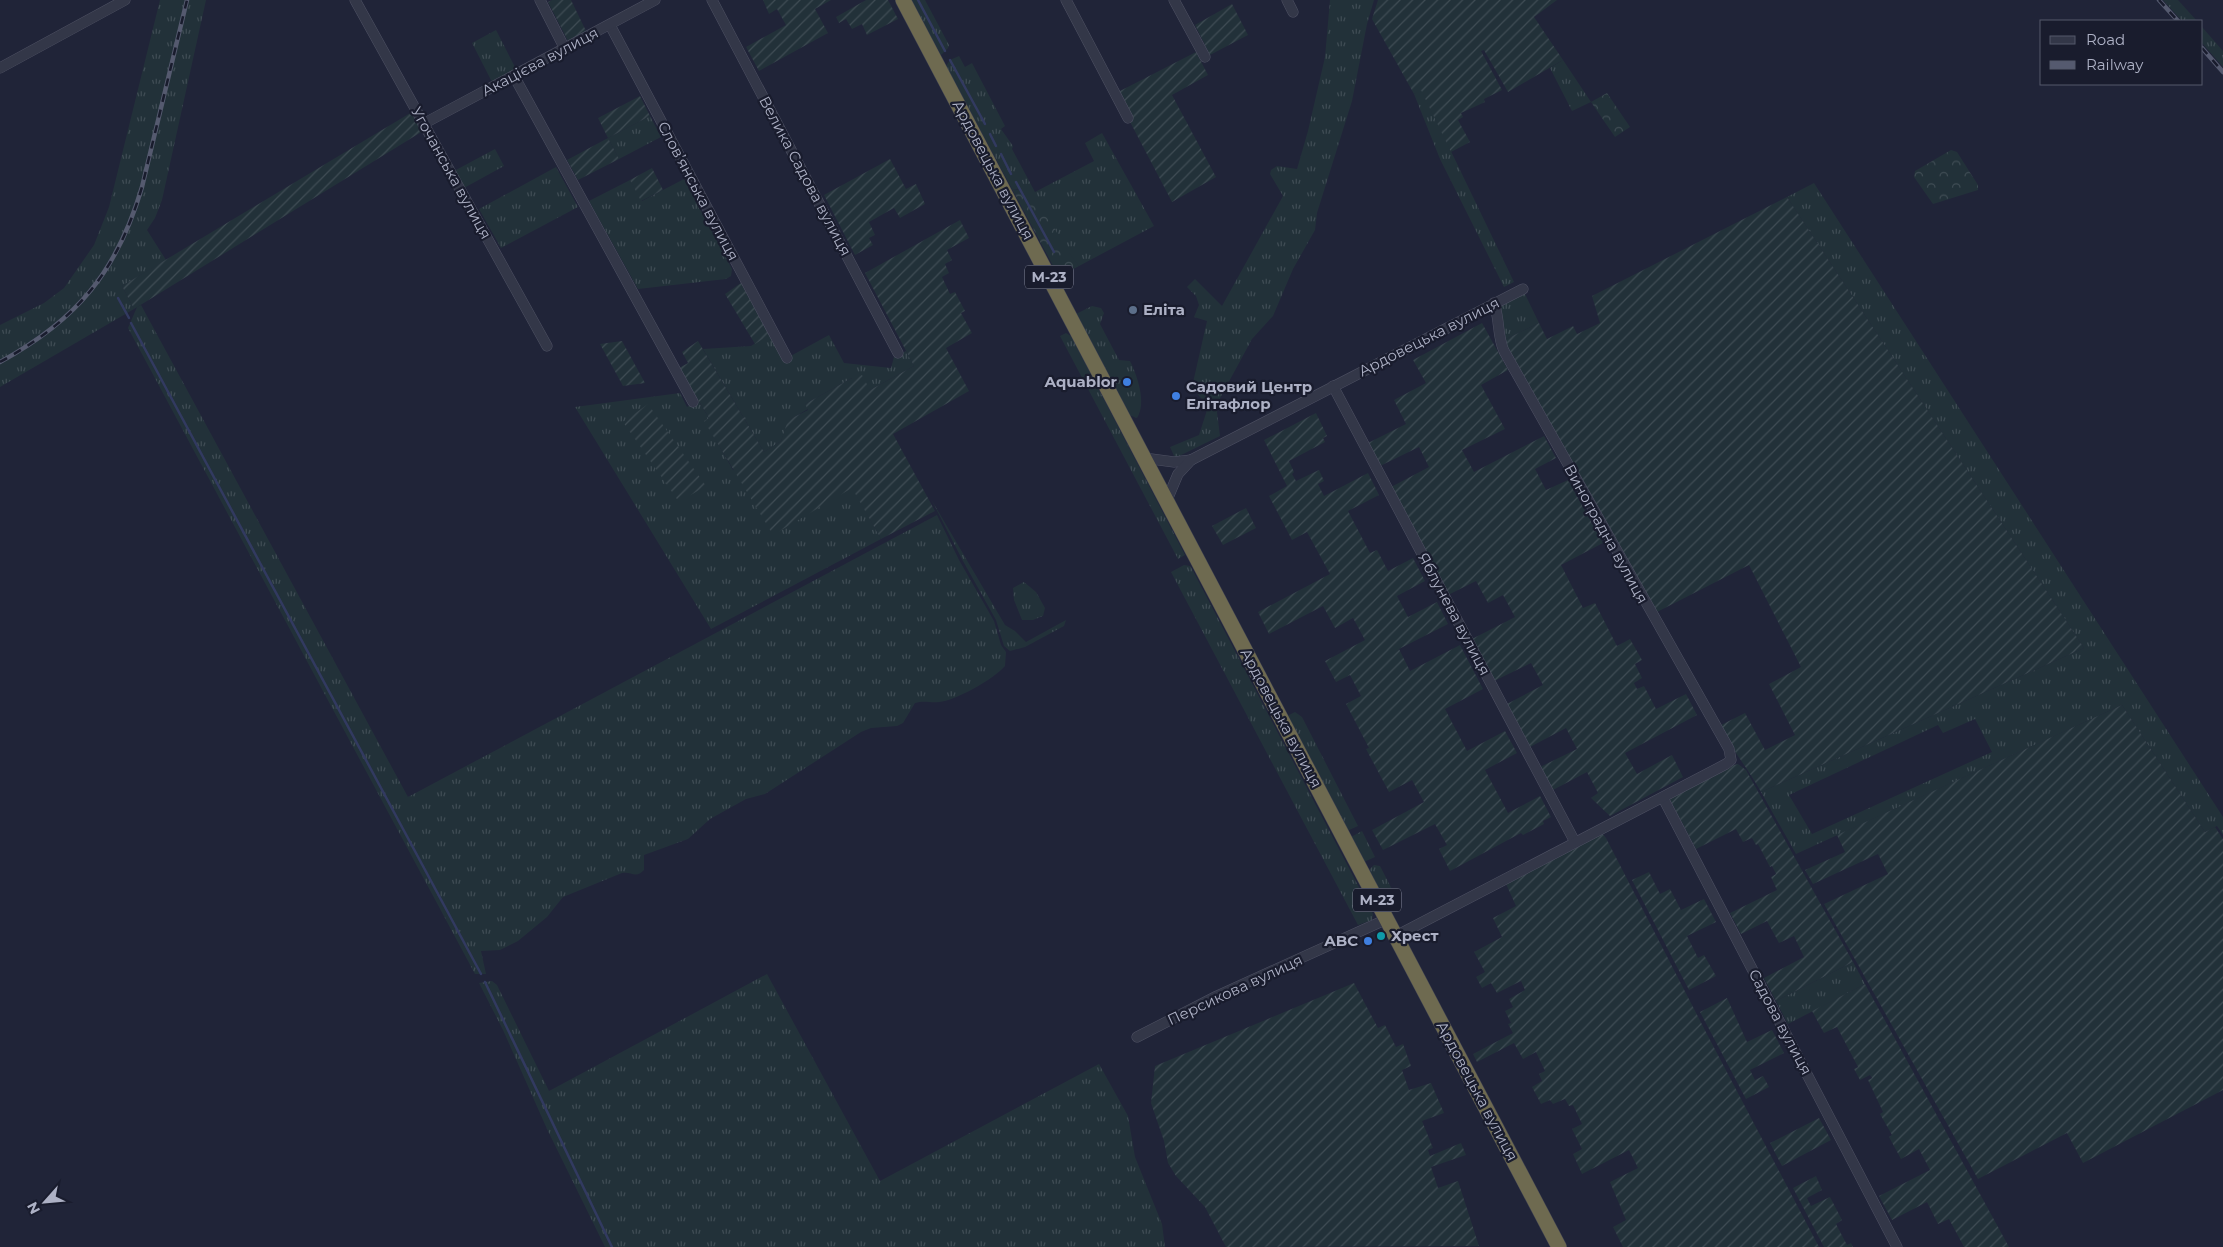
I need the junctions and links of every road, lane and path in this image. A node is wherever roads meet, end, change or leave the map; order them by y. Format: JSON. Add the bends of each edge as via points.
{"nodes":[{"id":1,"x":124,"y":0,"type":"edge"},
{"id":2,"x":355,"y":0,"type":"edge"},
{"id":3,"x":540,"y":0,"type":"edge"},
{"id":4,"x":656,"y":0,"type":"edge"},
{"id":5,"x":712,"y":0,"type":"edge"},
{"id":6,"x":903,"y":0,"type":"edge"},
{"id":7,"x":1066,"y":0,"type":"edge"},
{"id":8,"x":1174,"y":0,"type":"edge"},
{"id":9,"x":1287,"y":0,"type":"edge"},
{"id":10,"x":1293,"y":12,"type":"dead end"},
{"id":11,"x":610,"y":25,"type":"junction"},
{"id":12,"x":565,"y":49,"type":"junction"},
{"id":13,"x":1204,"y":58,"type":"dead end"},
{"id":14,"x":0,"y":68,"type":"edge"},
{"id":15,"x":514,"y":76,"type":"junction"},
{"id":16,"x":1128,"y":118,"type":"dead end"},
{"id":17,"x":424,"y":124,"type":"junction"},
{"id":18,"x":1523,"y":289,"type":"dead end"},
{"id":19,"x":1494,"y":304,"type":"junction"},
{"id":20,"x":547,"y":346,"type":"dead end"},
{"id":21,"x":898,"y":353,"type":"dead end"},
{"id":22,"x":787,"y":358,"type":"dead end"},
{"id":23,"x":1334,"y":388,"type":"junction"},
{"id":24,"x":693,"y":402,"type":"dead end"},
{"id":25,"x":1144,"y":458,"type":"junction"},
{"id":26,"x":1191,"y":460,"type":"junction"},
{"id":27,"x":1166,"y":500,"type":"junction"},
{"id":28,"x":1662,"y":798,"type":"junction"},
{"id":29,"x":1575,"y":842,"type":"junction"},
{"id":30,"x":1387,"y":920,"type":"junction"},
{"id":31,"x":1396,"y":936,"type":"junction"},
{"id":32,"x":1137,"y":1037,"type":"dead end"},
{"id":33,"x":1559,"y":1247,"type":"edge"},
{"id":34,"x":1897,"y":1247,"type":"edge"}],
"edges":[{"from":1,"to":14,"type":"street"},
{"from":2,"to":17,"type":"street","name":"Угочанська вулиця"},
{"from":3,"to":12,"type":"street"},
{"from":4,"to":11,"type":"street","name":"Акацієва вулиця"},
{"from":5,"to":21,"type":"street","name":"Велика Садова вулиця"},
{"from":6,"to":25,"type":"highway","name":"Ардовецька вулиця","number":"М-23"},
{"from":7,"to":16,"type":"street"},
{"from":8,"to":13,"type":"street"},
{"from":9,"to":10,"type":"street"},
{"from":11,"to":12,"type":"street","name":"Акацієва вулиця"},
{"from":11,"to":22,"type":"street","name":"Словʼянська вулиця"},
{"from":12,"to":15,"type":"street","name":"Акацієва вулиця"},
{"from":15,"to":17,"type":"street","name":"Акацієва вулиця"},
{"from":15,"to":24,"type":"street"},
{"from":17,"to":20,"type":"street","name":"Угочанська вулиця"},
{"from":18,"to":19,"type":"street","name":"Ардовецька вулиця"},
{"from":19,"to":23,"type":"street","name":"Ардовецька вулиця"},
{"from":19,"to":28,"type":"street","name":"Виноградна вулиця","via":[[1504,351],[1729,749],[1730,760],[1726,764]]},
{"from":23,"to":26,"type":"street","name":"Ардовецька вулиця"},
{"from":23,"to":29,"type":"street","name":"Яблунева вулиця"},
{"from":25,"to":26,"type":"street","via":[[1174,462]]},
{"from":25,"to":27,"type":"highway","name":"Ардовецька вулиця","number":"М-23"},
{"from":26,"to":27,"type":"street","name":"Ардовецька вулиця","via":[[1178,474]]},
{"from":27,"to":30,"type":"highway","name":"Ардовецька вулиця","number":"М-23"},
{"from":28,"to":29,"type":"street"},
{"from":28,"to":34,"type":"street","name":"Садова вулиця"},
{"from":29,"to":31,"type":"street"},
{"from":30,"to":31,"type":"highway","name":"Ардовецька вулиця","number":"М-23"},
{"from":30,"to":32,"type":"street","name":"Персикова вулиця","via":[[1217,996]]},
{"from":31,"to":33,"type":"highway","name":"Ардовецька вулиця","number":"М-23"}]}
